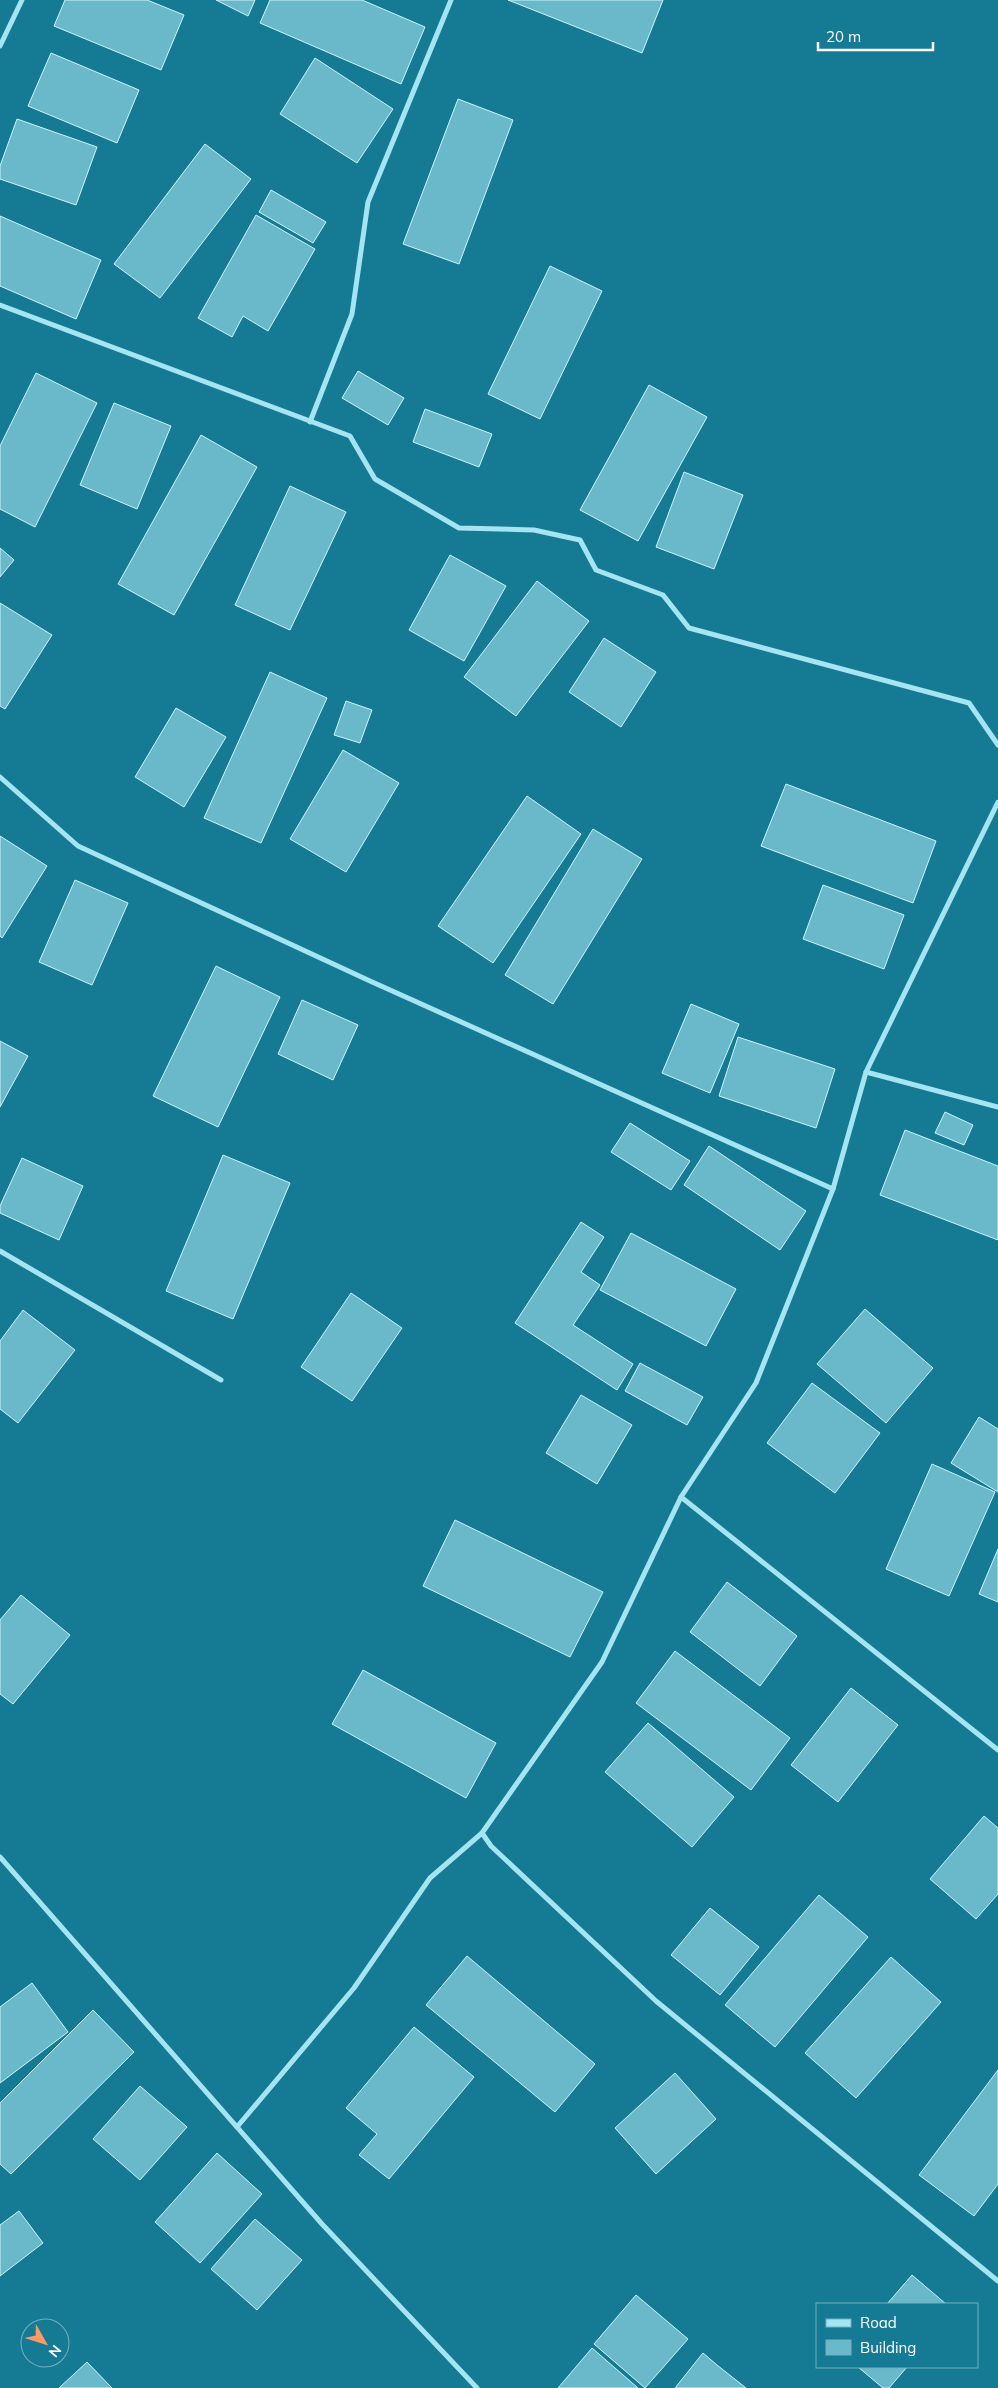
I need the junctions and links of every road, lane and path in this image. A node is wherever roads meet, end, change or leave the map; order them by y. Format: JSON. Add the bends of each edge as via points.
{"nodes":[{"id":1,"x":22,"y":0,"type":"edge"},
{"id":2,"x":451,"y":0,"type":"edge"},
{"id":3,"x":0,"y":46,"type":"edge"},
{"id":4,"x":0,"y":305,"type":"edge"},
{"id":5,"x":310,"y":422,"type":"junction"},
{"id":6,"x":998,"y":745,"type":"edge"},
{"id":7,"x":0,"y":777,"type":"edge"},
{"id":8,"x":998,"y":802,"type":"edge"},
{"id":9,"x":866,"y":1072,"type":"junction"},
{"id":10,"x":998,"y":1108,"type":"edge"},
{"id":11,"x":832,"y":1189,"type":"junction"},
{"id":12,"x":0,"y":1251,"type":"edge"},
{"id":13,"x":220,"y":1380,"type":"dead end"},
{"id":14,"x":681,"y":1497,"type":"junction"},
{"id":15,"x":998,"y":1750,"type":"edge"},
{"id":16,"x":482,"y":1833,"type":"junction"},
{"id":17,"x":0,"y":1857,"type":"edge"},
{"id":18,"x":237,"y":2127,"type":"junction"},
{"id":19,"x":998,"y":2281,"type":"edge"},
{"id":20,"x":477,"y":2388,"type":"edge"}],
"edges":[{"from":1,"to":3,"type":"street"},
{"from":2,"to":5,"type":"street","via":[[368,202],[352,314]]},
{"from":4,"to":5,"type":"street"},
{"from":5,"to":6,"type":"street","via":[[350,436],[375,479],[459,528],[534,530],[580,540],[596,570],[663,595],[689,628],[969,703]]},
{"from":7,"to":11,"type":"street","via":[[78,846]]},
{"from":8,"to":9,"type":"street"},
{"from":9,"to":10,"type":"street"},
{"from":9,"to":11,"type":"street"},
{"from":11,"to":14,"type":"street","via":[[756,1382]]},
{"from":12,"to":13,"type":"street"},
{"from":14,"to":15,"type":"street"},
{"from":14,"to":16,"type":"street","via":[[602,1662]]},
{"from":16,"to":18,"type":"street","via":[[430,1878],[354,1988]]},
{"from":16,"to":19,"type":"street","via":[[491,1846],[656,2001]]},
{"from":17,"to":18,"type":"street"},
{"from":18,"to":20,"type":"street","via":[[322,2224]]}]}
